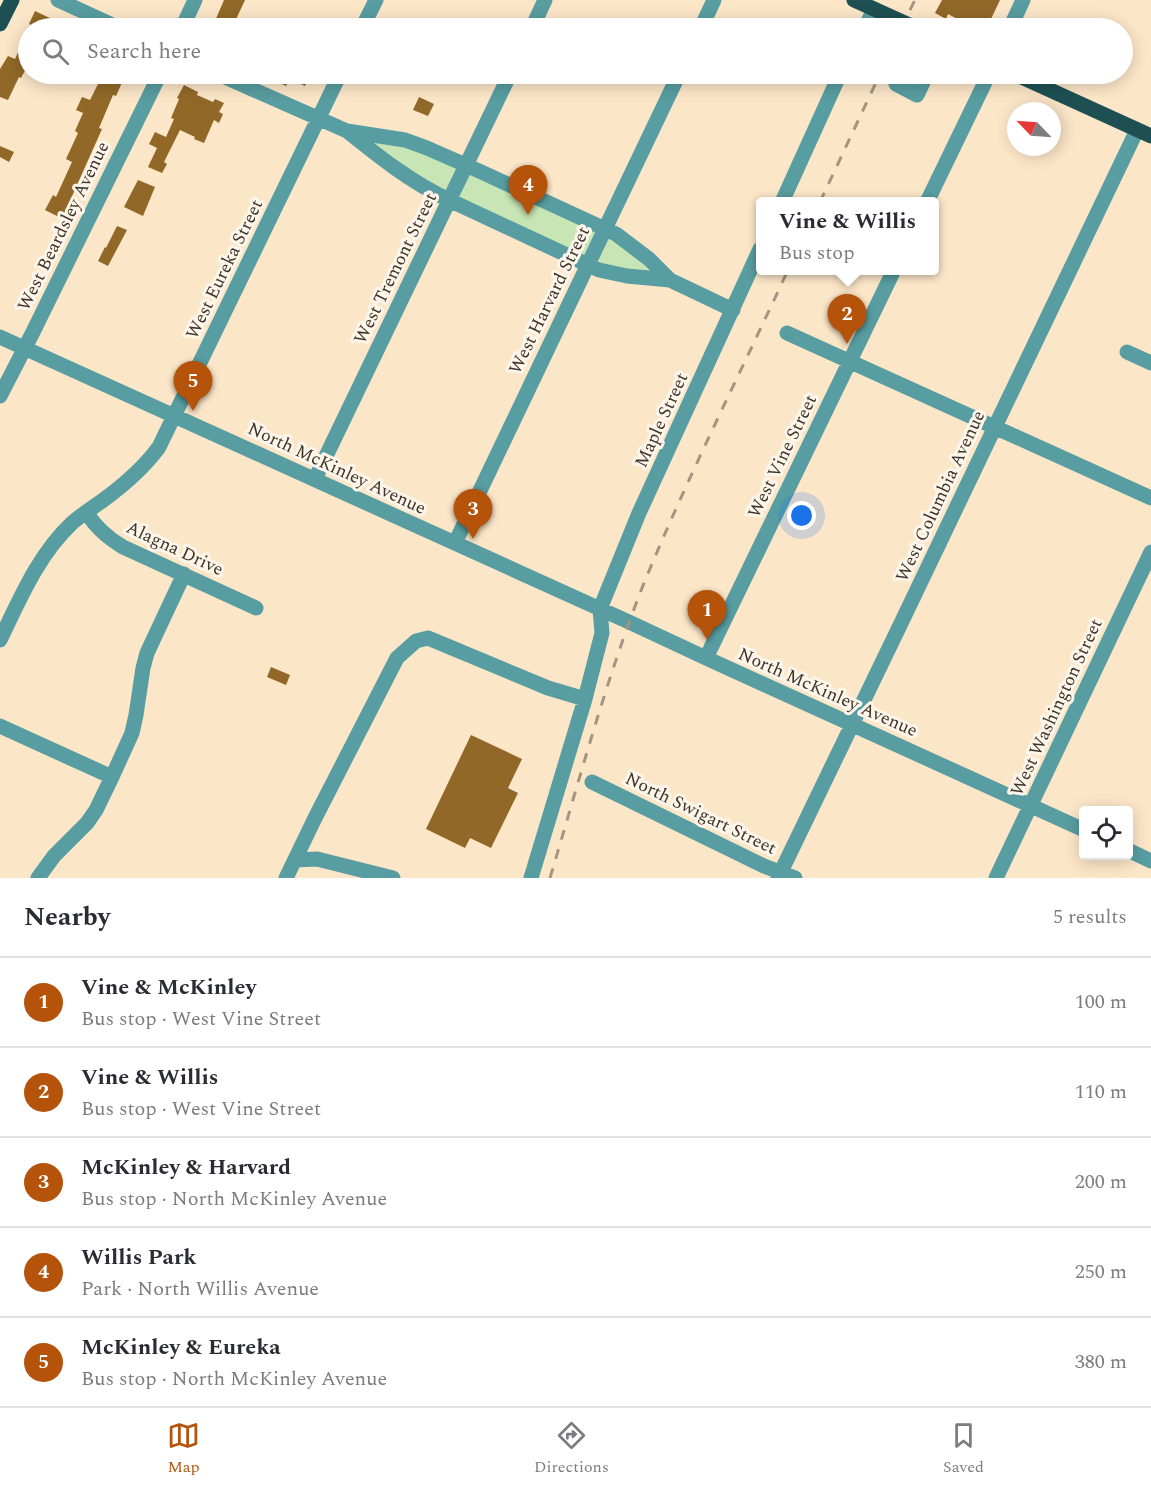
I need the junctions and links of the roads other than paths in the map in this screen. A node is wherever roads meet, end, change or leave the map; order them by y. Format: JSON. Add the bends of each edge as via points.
{"nodes":[{"id":1,"x":12,"y":0,"type":"edge"},
{"id":2,"x":58,"y":0,"type":"edge"},
{"id":3,"x":195,"y":0,"type":"edge"},
{"id":4,"x":376,"y":0,"type":"edge"},
{"id":5,"x":545,"y":0,"type":"edge"},
{"id":6,"x":714,"y":0,"type":"edge"},
{"id":7,"x":854,"y":0,"type":"edge"},
{"id":8,"x":1023,"y":0,"type":"edge"},
{"id":9,"x":874,"y":9,"type":"junction"},
{"id":10,"x":97,"y":18,"type":"edge"},
{"id":11,"x":187,"y":18,"type":"edge"},
{"id":12,"x":367,"y":18,"type":"edge"},
{"id":13,"x":537,"y":18,"type":"edge"},
{"id":14,"x":706,"y":18,"type":"edge"},
{"id":15,"x":870,"y":18,"type":"edge"},
{"id":16,"x":894,"y":18,"type":"edge"},
{"id":17,"x":1015,"y":18,"type":"edge"},
{"id":18,"x":0,"y":24,"type":"edge"},
{"id":19,"x":155,"y":84,"type":"edge"},
{"id":20,"x":240,"y":84,"type":"edge"},
{"id":21,"x":335,"y":84,"type":"edge"},
{"id":22,"x":505,"y":84,"type":"edge"},
{"id":23,"x":674,"y":84,"type":"edge"},
{"id":24,"x":835,"y":84,"type":"edge"},
{"id":25,"x":896,"y":84,"type":"edge"},
{"id":26,"x":922,"y":84,"type":"edge"},
{"id":27,"x":984,"y":84,"type":"edge"},
{"id":28,"x":1037,"y":84,"type":"edge"},
{"id":29,"x":318,"y":119,"type":"junction"},
{"id":30,"x":347,"y":131,"type":"junction"},
{"id":31,"x":1144,"y":133,"type":"edge"},
{"id":32,"x":466,"y":165,"type":"junction"},
{"id":33,"x":784,"y":197,"type":"edge"},
{"id":34,"x":929,"y":197,"type":"edge"},
{"id":35,"x":449,"y":200,"type":"junction"},
{"id":36,"x":605,"y":229,"type":"junction"},
{"id":37,"x":756,"y":258,"type":"edge"},
{"id":38,"x":587,"y":264,"type":"junction"},
{"id":39,"x":892,"y":275,"type":"edge"},
{"id":40,"x":670,"y":280,"type":"junction"},
{"id":41,"x":733,"y":310,"type":"junction"},
{"id":42,"x":787,"y":333,"type":"dead end"},
{"id":43,"x":0,"y":337,"type":"edge"},
{"id":44,"x":25,"y":348,"type":"junction"},
{"id":45,"x":1127,"y":352,"type":"dead end"},
{"id":46,"x":850,"y":362,"type":"junction"},
{"id":47,"x":1151,"y":363,"type":"edge"},
{"id":48,"x":0,"y":396,"type":"edge"},
{"id":49,"x":175,"y":415,"type":"junction"},
{"id":50,"x":995,"y":427,"type":"junction"},
{"id":51,"x":315,"y":479,"type":"junction"},
{"id":52,"x":1151,"y":498,"type":"edge"},
{"id":53,"x":87,"y":513,"type":"junction"},
{"id":54,"x":455,"y":543,"type":"junction"},
{"id":55,"x":1151,"y":552,"type":"edge"},
{"id":56,"x":184,"y":574,"type":"junction"},
{"id":57,"x":256,"y":608,"type":"dead end"},
{"id":58,"x":600,"y":609,"type":"junction"},
{"id":59,"x":0,"y":640,"type":"edge"},
{"id":60,"x":706,"y":658,"type":"junction"},
{"id":61,"x":585,"y":699,"type":"junction"},
{"id":62,"x":853,"y":724,"type":"junction"},
{"id":63,"x":0,"y":726,"type":"edge"},
{"id":64,"x":112,"y":777,"type":"junction"},
{"id":65,"x":592,"y":782,"type":"dead end"},
{"id":66,"x":1030,"y":806,"type":"junction"},
{"id":67,"x":1079,"y":828,"type":"edge"},
{"id":68,"x":1133,"y":852,"type":"edge"},
{"id":69,"x":295,"y":860,"type":"junction"},
{"id":70,"x":1151,"y":861,"type":"edge"},
{"id":71,"x":784,"y":876,"type":"edge"},
{"id":72,"x":38,"y":878,"type":"edge"},
{"id":73,"x":286,"y":878,"type":"edge"},
{"id":74,"x":393,"y":878,"type":"edge"},
{"id":75,"x":531,"y":878,"type":"edge"},
{"id":76,"x":997,"y":878,"type":"edge"}],
"edges":[{"from":1,"to":18,"type":"main road"},
{"from":2,"to":10,"type":"street"},
{"from":3,"to":11,"type":"street"},
{"from":4,"to":12,"type":"street"},
{"from":5,"to":13,"type":"street"},
{"from":6,"to":14,"type":"street"},
{"from":7,"to":9,"type":"main road"},
{"from":8,"to":17,"type":"street"},
{"from":9,"to":15,"type":"street"},
{"from":9,"to":16,"type":"main road"},
{"from":19,"to":44,"type":"street","name":"West Beardsley Avenue"},
{"from":20,"to":29,"type":"street"},
{"from":21,"to":29,"type":"street","name":"West Eureka Street"},
{"from":22,"to":32,"type":"street","name":"West Tremont Street"},
{"from":23,"to":36,"type":"street","name":"West Harvard Street"},
{"from":24,"to":33,"type":"street"},
{"from":25,"to":26,"type":"street","via":[[917,95]]},
{"from":27,"to":34,"type":"street"},
{"from":28,"to":31,"type":"main road"},
{"from":29,"to":30,"type":"street"},
{"from":29,"to":49,"type":"street","name":"West Eureka Street"},
{"from":30,"to":32,"type":"street","via":[[405,140]]},
{"from":30,"to":35,"type":"street"},
{"from":31,"to":50,"type":"street","name":"West Columbia Avenue"},
{"from":32,"to":35,"type":"street","name":"West Tremont Street"},
{"from":32,"to":36,"type":"street"},
{"from":35,"to":38,"type":"street"},
{"from":35,"to":51,"type":"street","name":"West Tremont Street"},
{"from":36,"to":38,"type":"street","name":"West Harvard Street"},
{"from":36,"to":40,"type":"street","via":[[650,258]]},
{"from":37,"to":41,"type":"street","name":"Maple Street"},
{"from":38,"to":40,"type":"street","via":[[620,275]]},
{"from":38,"to":54,"type":"street","name":"West Harvard Street"},
{"from":39,"to":46,"type":"street","name":"West Vine Street"},
{"from":40,"to":41,"type":"street"},
{"from":41,"to":58,"type":"street","name":"Maple Street","via":[[639,513]]},
{"from":42,"to":46,"type":"street"},
{"from":43,"to":44,"type":"street","name":"North McKinley Avenue"},
{"from":44,"to":48,"type":"street","name":"West Beardsley Avenue"},
{"from":44,"to":49,"type":"street","name":"North McKinley Avenue"},
{"from":45,"to":47,"type":"street"},
{"from":46,"to":50,"type":"street"},
{"from":46,"to":60,"type":"street","name":"West Vine Street"},
{"from":49,"to":51,"type":"street","name":"North McKinley Avenue"},
{"from":49,"to":53,"type":"street","name":"West Eureka Street","via":[[148,461]]},
{"from":50,"to":52,"type":"street"},
{"from":50,"to":62,"type":"street","name":"West Columbia Avenue"},
{"from":51,"to":54,"type":"street","name":"North McKinley Avenue"},
{"from":53,"to":56,"type":"street","name":"Alagna Drive","via":[[111,540]]},
{"from":53,"to":59,"type":"street","name":"West Eureka Street","via":[[71,524],[40,563]]},
{"from":54,"to":58,"type":"street","name":"North McKinley Avenue"},
{"from":55,"to":66,"type":"street","name":"West Washington Street"},
{"from":56,"to":57,"type":"street","name":"Alagna Drive"},
{"from":56,"to":64,"type":"street","via":[[147,653],[132,733]]},
{"from":58,"to":60,"type":"street","name":"North McKinley Avenue"},
{"from":58,"to":61,"type":"street","via":[[602,633]]},
{"from":60,"to":62,"type":"street","name":"North McKinley Avenue"},
{"from":61,"to":69,"type":"street","via":[[548,688],[428,638],[416,641],[396,658]]},
{"from":61,"to":75,"type":"street"},
{"from":62,"to":66,"type":"street","name":"North McKinley Avenue"},
{"from":62,"to":71,"type":"street","name":"West Columbia Avenue"},
{"from":63,"to":64,"type":"street"},
{"from":64,"to":72,"type":"street","via":[[87,823]]},
{"from":65,"to":71,"type":"street","name":"North Swigart Street"},
{"from":66,"to":67,"type":"street","name":"North McKinley Avenue"},
{"from":66,"to":76,"type":"street","name":"West Washington Street"},
{"from":68,"to":70,"type":"street"},
{"from":69,"to":73,"type":"street"},
{"from":69,"to":74,"type":"street","via":[[318,859]]}]}
